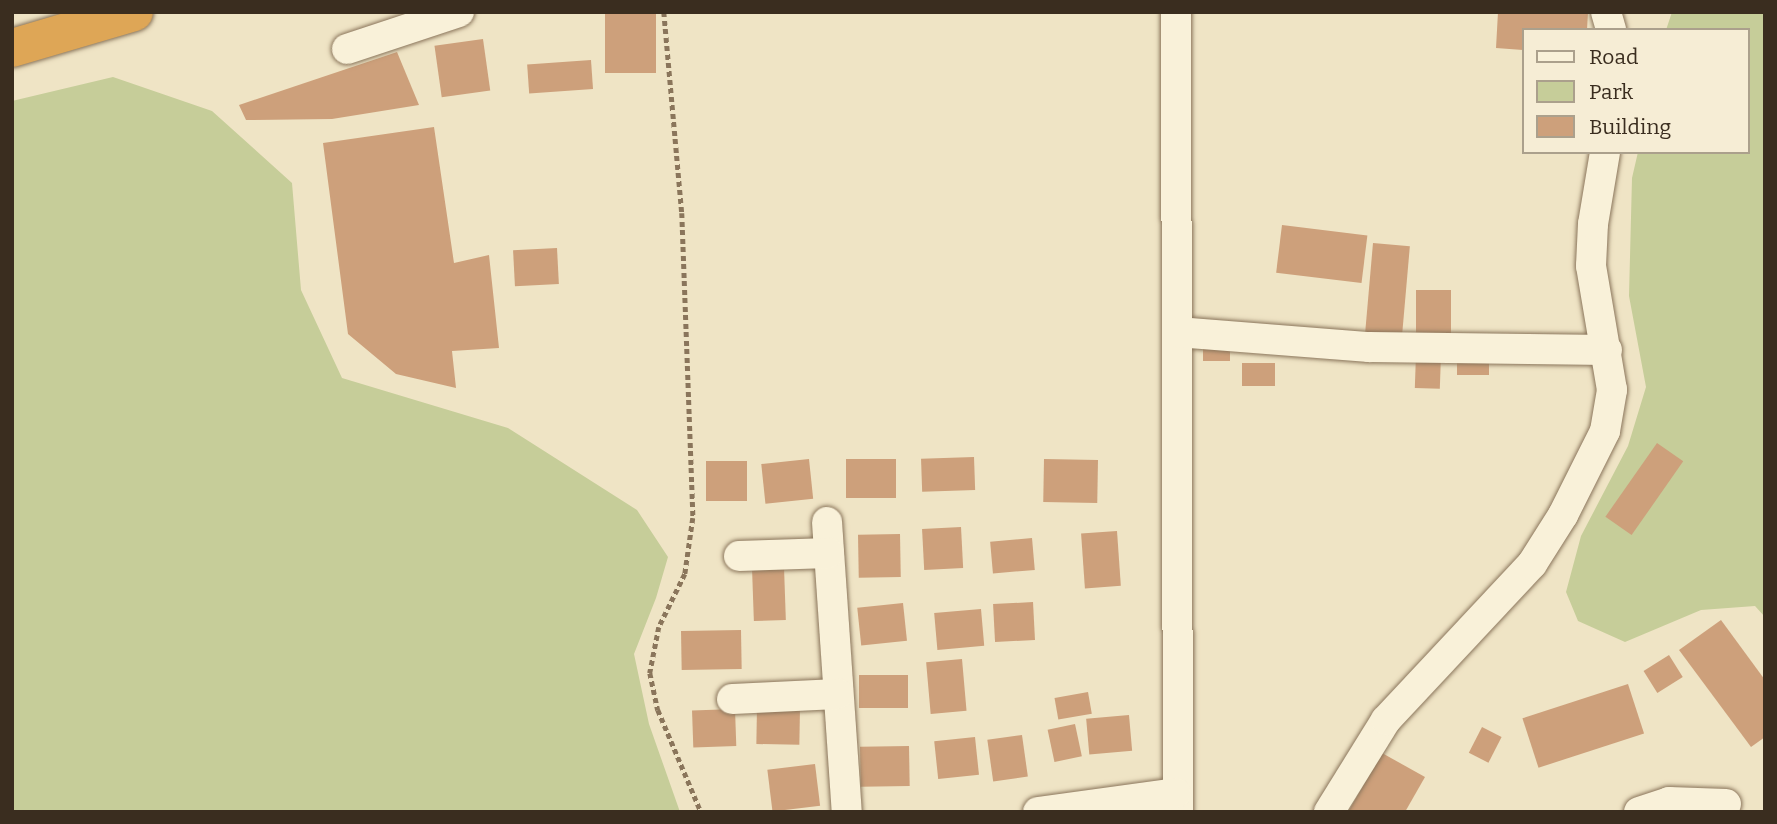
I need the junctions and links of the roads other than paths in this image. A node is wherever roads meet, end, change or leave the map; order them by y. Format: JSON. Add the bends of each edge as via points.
{"nodes":[{"id":1,"x":134,"y":12,"type":"edge"},
{"id":2,"x":459,"y":12,"type":"edge"},
{"id":3,"x":1176,"y":12,"type":"edge"},
{"id":4,"x":12,"y":48,"type":"edge"},
{"id":5,"x":347,"y":49,"type":"dead end"},
{"id":6,"x":1605,"y":154,"type":"edge"},
{"id":7,"x":1178,"y":332,"type":"junction"},
{"id":8,"x":1606,"y":351,"type":"junction"},
{"id":9,"x":827,"y":522,"type":"dead end"},
{"id":10,"x":829,"y":553,"type":"junction"},
{"id":11,"x":740,"y":556,"type":"dead end"},
{"id":12,"x":838,"y":694,"type":"junction"},
{"id":13,"x":732,"y":699,"type":"dead end"},
{"id":14,"x":1177,"y":802,"type":"edge"},
{"id":15,"x":1726,"y":804,"type":"dead end"},
{"id":16,"x":847,"y":812,"type":"edge"},
{"id":17,"x":1038,"y":812,"type":"edge"},
{"id":18,"x":1329,"y":812,"type":"edge"},
{"id":19,"x":1639,"y":812,"type":"edge"}],
"edges":[{"from":1,"to":4,"type":"highway"},
{"from":2,"to":5,"type":"street"},
{"from":3,"to":7,"type":"street"},
{"from":6,"to":8,"type":"street","via":[[1591,265]]},
{"from":7,"to":8,"type":"street","via":[[1370,347]]},
{"from":7,"to":14,"type":"street"},
{"from":8,"to":18,"type":"street","via":[[1612,390],[1605,431],[1563,515],[1532,564],[1386,720]]},
{"from":9,"to":10,"type":"street"},
{"from":10,"to":11,"type":"street"},
{"from":10,"to":12,"type":"street"},
{"from":12,"to":13,"type":"street"},
{"from":12,"to":16,"type":"street"},
{"from":14,"to":17,"type":"street"},
{"from":15,"to":19,"type":"street","via":[[1669,803]]}]}
